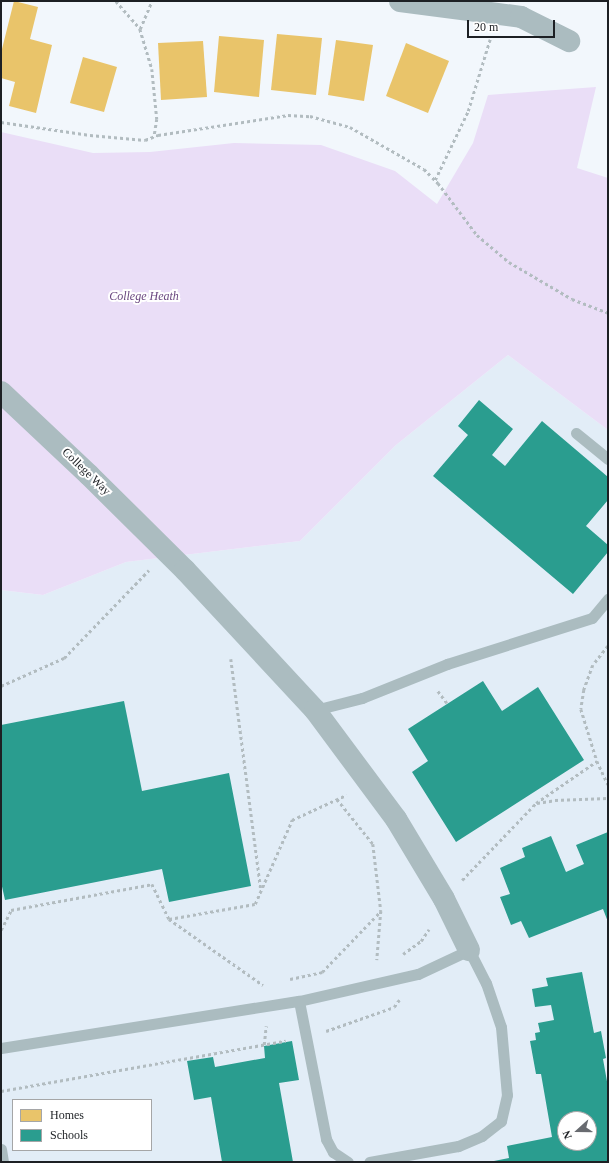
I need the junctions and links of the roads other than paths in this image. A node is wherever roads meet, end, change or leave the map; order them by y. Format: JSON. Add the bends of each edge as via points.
{"nodes":[{"id":1,"x":400,"y":1,"type":"edge"},
{"id":2,"x":520,"y":9,"type":"edge"},
{"id":3,"x":569,"y":41,"type":"dead end"},
{"id":4,"x":1,"y":392,"type":"edge"},
{"id":5,"x":576,"y":433,"type":"dead end"},
{"id":6,"x":608,"y":459,"type":"edge"},
{"id":7,"x":608,"y":599,"type":"edge"},
{"id":8,"x":315,"y":710,"type":"junction"},
{"id":9,"x":469,"y":950,"type":"junction"},
{"id":10,"x":299,"y":1001,"type":"junction"},
{"id":11,"x":1,"y":1048,"type":"edge"},
{"id":12,"x":1,"y":1149,"type":"edge"},
{"id":13,"x":3,"y":1162,"type":"edge"},
{"id":14,"x":348,"y":1162,"type":"edge"},
{"id":15,"x":369,"y":1162,"type":"edge"}],
"edges":[{"from":1,"to":2,"type":"street","via":[[498,15]]},
{"from":2,"to":3,"type":"street"},
{"from":4,"to":8,"type":"street","name":"College Way","via":[[89,475],[161,561]]},
{"from":5,"to":6,"type":"lane"},
{"from":7,"to":8,"type":"lane","via":[[592,618],[447,664],[362,698]]},
{"from":8,"to":9,"type":"street","name":"College Way","via":[[396,819],[444,899]]},
{"from":9,"to":10,"type":"lane","via":[[418,974]]},
{"from":9,"to":15,"type":"lane","via":[[486,984],[500,1027],[507,1095],[501,1121],[482,1136],[458,1146]]},
{"from":10,"to":11,"type":"lane"},
{"from":10,"to":14,"type":"lane","via":[[326,1139],[333,1152]]},
{"from":12,"to":13,"type":"lane"}]}
